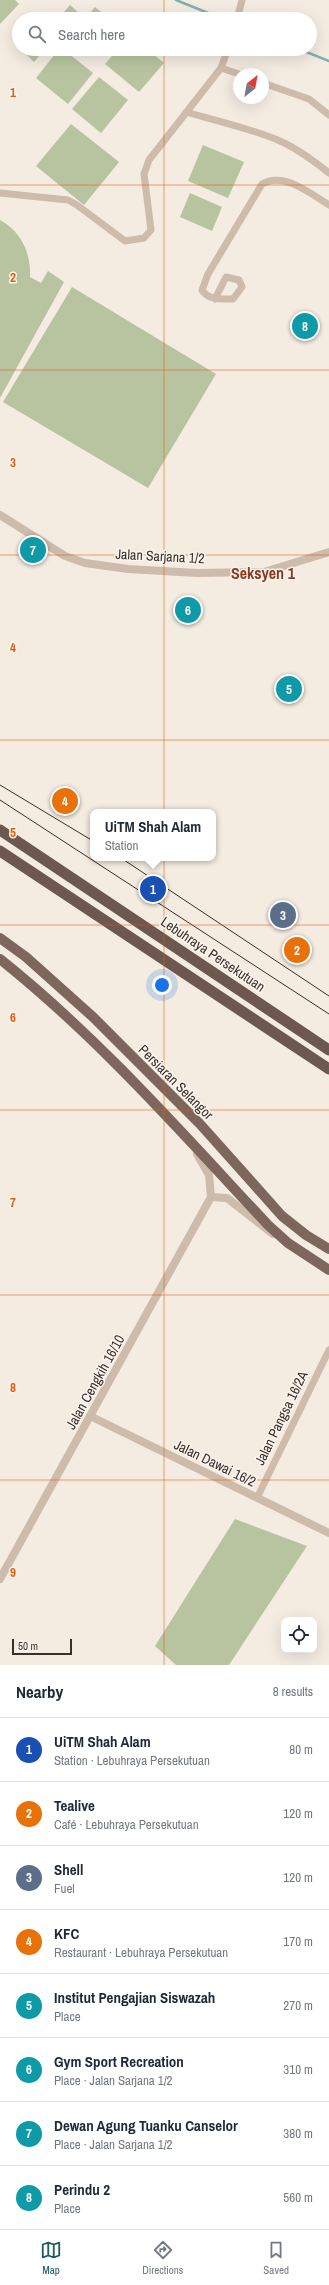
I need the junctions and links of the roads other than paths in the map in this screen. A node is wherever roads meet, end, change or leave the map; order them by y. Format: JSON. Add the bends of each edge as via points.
{"nodes":[{"id":1,"x":242,"y":0,"type":"edge"},
{"id":2,"x":238,"y":12,"type":"edge"},
{"id":3,"x":225,"y":56,"type":"edge"},
{"id":4,"x":221,"y":68,"type":"junction"},
{"id":5,"x":233,"y":72,"type":"edge"},
{"id":6,"x":269,"y":85,"type":"edge"},
{"id":7,"x":186,"y":112,"type":"junction"},
{"id":8,"x":329,"y":115,"type":"edge"},
{"id":9,"x":329,"y":173,"type":"edge"},
{"id":10,"x":0,"y":193,"type":"edge"},
{"id":11,"x":329,"y":205,"type":"edge"},
{"id":12,"x":216,"y":299,"type":"dead end"},
{"id":13,"x":0,"y":515,"type":"edge"},
{"id":14,"x":329,"y":552,"type":"edge"},
{"id":15,"x":0,"y":830,"type":"edge"},
{"id":16,"x":0,"y":851,"type":"edge"},
{"id":17,"x":0,"y":938,"type":"edge"},
{"id":18,"x":0,"y":959,"type":"edge"},
{"id":19,"x":329,"y":1050,"type":"edge"},
{"id":20,"x":329,"y":1069,"type":"edge"},
{"id":21,"x":181,"y":1130,"type":"junction"},
{"id":22,"x":211,"y":1197,"type":"junction"},
{"id":23,"x":288,"y":1243,"type":"junction"},
{"id":24,"x":329,"y":1249,"type":"edge"},
{"id":25,"x":329,"y":1270,"type":"edge"},
{"id":26,"x":329,"y":1350,"type":"edge"},
{"id":27,"x":90,"y":1416,"type":"junction"},
{"id":28,"x":257,"y":1498,"type":"junction"},
{"id":29,"x":329,"y":1533,"type":"edge"},
{"id":30,"x":0,"y":1579,"type":"edge"}],
"edges":[{"from":1,"to":2,"type":"street"},
{"from":3,"to":4,"type":"street"},
{"from":4,"to":5,"type":"street"},
{"from":4,"to":7,"type":"street"},
{"from":6,"to":8,"type":"street","via":[[309,99]]},
{"from":7,"to":9,"type":"street","via":[[261,133],[308,157]]},
{"from":7,"to":10,"type":"street","via":[[149,160],[144,174],[151,230],[144,238],[125,241],[68,200]]},
{"from":11,"to":12,"type":"street","via":[[298,186],[279,180],[270,180],[262,184],[204,283],[204,294]]},
{"from":13,"to":14,"type":"street","name":"Jalan Sarjana 1/2","via":[[65,556],[85,563],[122,568],[197,573],[264,572]]},
{"from":15,"to":19,"type":"highway","name":"Lebuhraya Persekutuan"},
{"from":16,"to":20,"type":"highway"},
{"from":17,"to":24,"type":"main road","name":"Persiaran Selangor","via":[[26,957],[93,1017],[200,1124],[282,1216],[306,1236]]},
{"from":18,"to":21,"type":"main road","name":"Persiaran Selangor","via":[[65,1016]]},
{"from":21,"to":22,"type":"street","via":[[210,1174]]},
{"from":21,"to":23,"type":"main road","name":"Persiaran Selangor","via":[[268,1225]]},
{"from":22,"to":23,"type":"street","via":[[227,1198],[265,1229]]},
{"from":22,"to":27,"type":"street","name":"Jalan Cengkih 16/10"},
{"from":23,"to":25,"type":"main road","name":"Persiaran Selangor"},
{"from":26,"to":28,"type":"street","name":"Jalan Pangsa 16/2A"},
{"from":27,"to":28,"type":"street","name":"Jalan Dawai 16/2"},
{"from":27,"to":30,"type":"street","name":"Jalan Cengkih 16/10"},
{"from":28,"to":29,"type":"street","name":"Jalan Dawai 16/2"}]}
